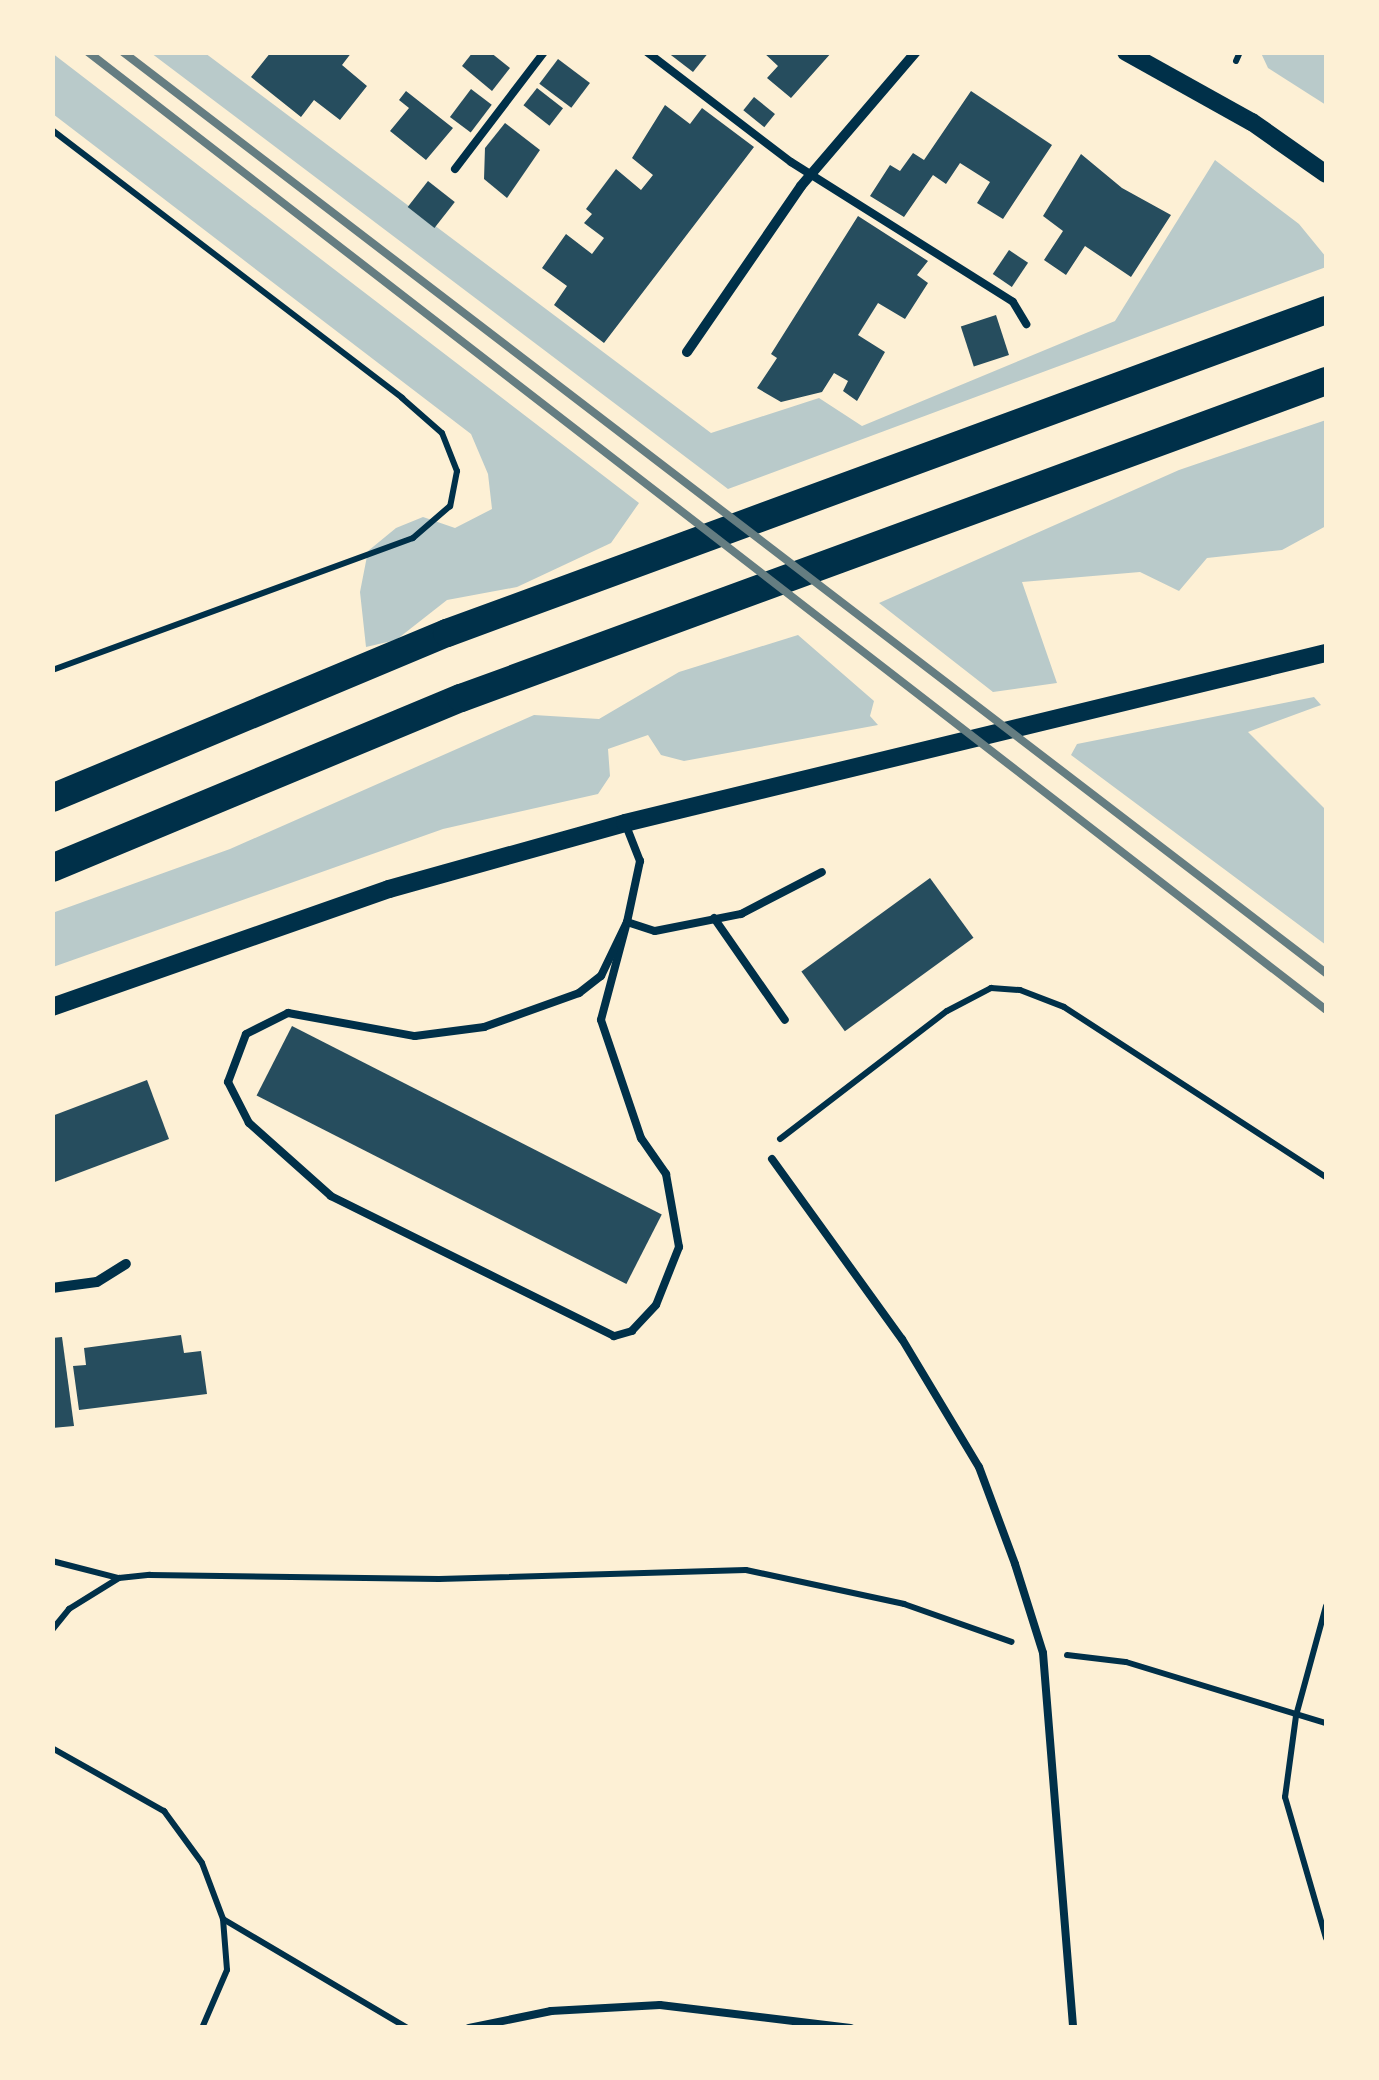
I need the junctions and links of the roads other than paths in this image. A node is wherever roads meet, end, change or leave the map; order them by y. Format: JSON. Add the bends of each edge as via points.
{"nodes":[{"id":1,"x":544,"y":52,"type":"edge"},
{"id":2,"x":647,"y":52,"type":"edge"},
{"id":3,"x":916,"y":52,"type":"edge"},
{"id":4,"x":1126,"y":52,"type":"edge"},
{"id":5,"x":454,"y":169,"type":"dead end"},
{"id":6,"x":812,"y":173,"type":"junction"},
{"id":7,"x":1326,"y":174,"type":"edge"},
{"id":8,"x":1326,"y":310,"type":"edge"},
{"id":9,"x":1026,"y":324,"type":"dead end"},
{"id":10,"x":687,"y":352,"type":"dead end"},
{"id":11,"x":1326,"y":381,"type":"edge"},
{"id":12,"x":1326,"y":653,"type":"edge"},
{"id":13,"x":52,"y":798,"type":"edge"},
{"id":14,"x":625,"y":823,"type":"junction"},
{"id":15,"x":52,"y":868,"type":"edge"},
{"id":16,"x":822,"y":872,"type":"dead end"},
{"id":17,"x":714,"y":918,"type":"junction"},
{"id":18,"x":627,"y":922,"type":"junction"},
{"id":19,"x":52,"y":1007,"type":"edge"},
{"id":20,"x":784,"y":1020,"type":"dead end"},
{"id":21,"x":772,"y":1159,"type":"road end"},
{"id":22,"x":126,"y":1264,"type":"dead end"},
{"id":23,"x":52,"y":1288,"type":"edge"},
{"id":24,"x":469,"y":2028,"type":"edge"},
{"id":25,"x":851,"y":2028,"type":"edge"},
{"id":26,"x":1072,"y":2028,"type":"edge"}],
"edges":[{"from":1,"to":5,"type":"lane"},
{"from":2,"to":6,"type":"lane"},
{"from":3,"to":6,"type":"street"},
{"from":4,"to":7,"type":"street","via":[[1252,122]]},
{"from":6,"to":9,"type":"lane","via":[[1014,302]]},
{"from":6,"to":10,"type":"street"},
{"from":8,"to":13,"type":"highway","via":[[447,634]]},
{"from":11,"to":15,"type":"highway","via":[[461,698]]},
{"from":12,"to":14,"type":"street"},
{"from":14,"to":18,"type":"lane","via":[[640,861]]},
{"from":14,"to":19,"type":"street","via":[[389,889]]},
{"from":16,"to":17,"type":"lane","via":[[740,914]]},
{"from":17,"to":18,"type":"lane","via":[[655,930]]},
{"from":17,"to":20,"type":"lane"},
{"from":18,"to":18,"type":"lane","via":[[601,976],[579,993],[484,1027],[415,1036],[288,1013],[246,1034],[228,1082],[250,1123],[332,1196],[614,1336],[632,1331],[656,1305],[679,1247],[666,1174],[641,1138],[601,1020]]},
{"from":21,"to":26,"type":"lane","via":[[902,1338],[979,1467],[1043,1652]]},
{"from":22,"to":23,"type":"street","via":[[97,1282]]},
{"from":24,"to":25,"type":"lane","via":[[551,2011],[660,2005]]}]}
